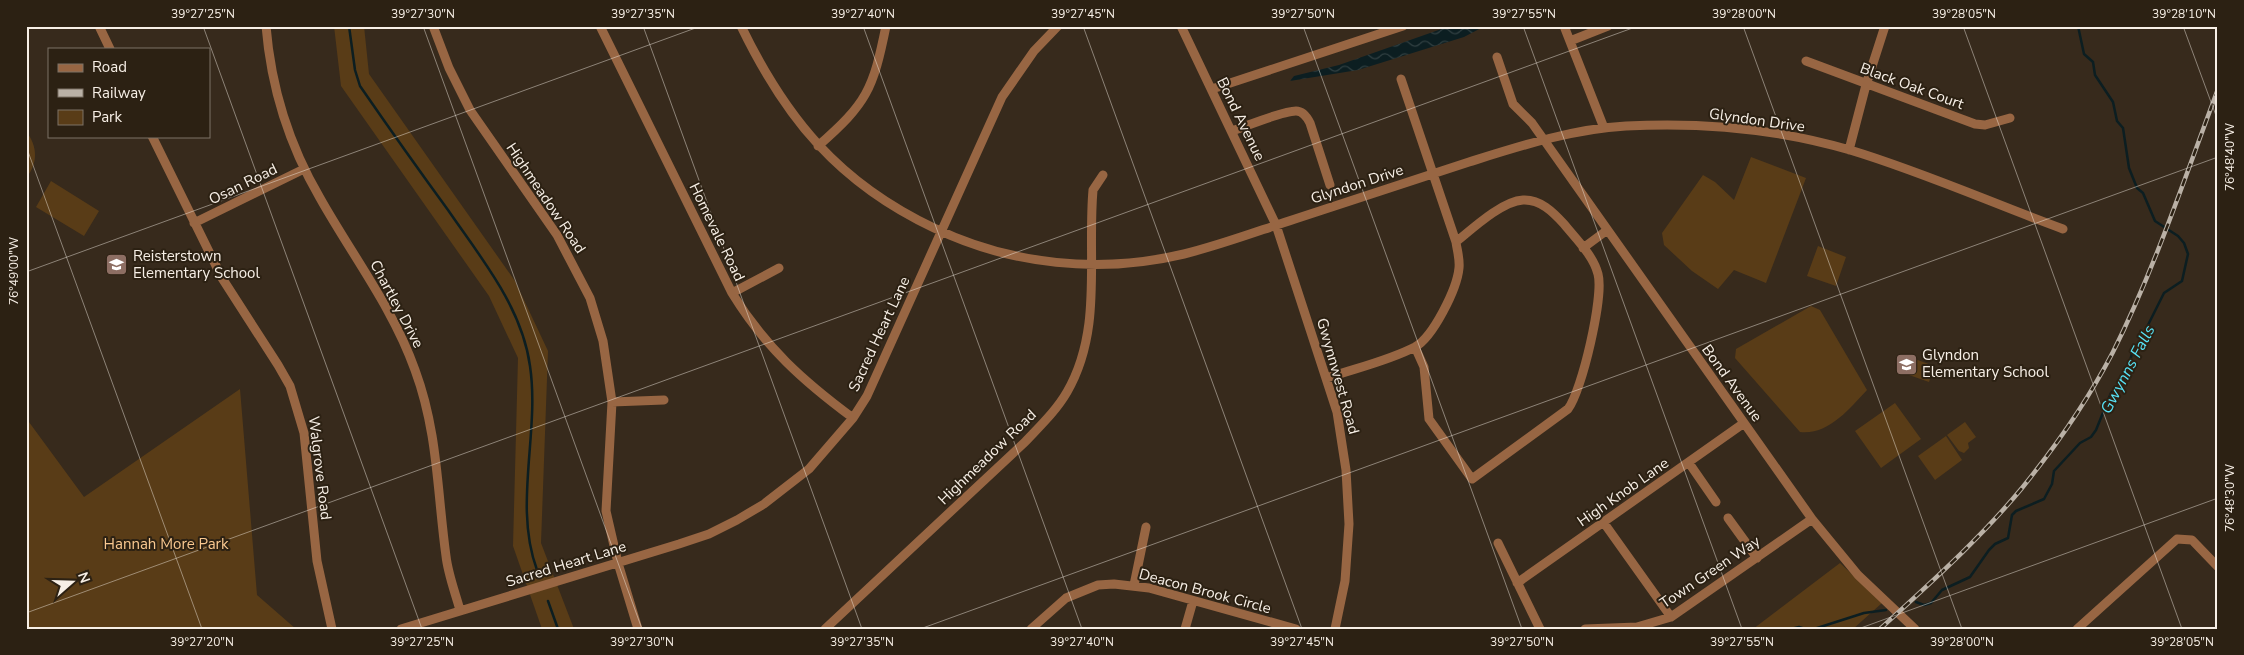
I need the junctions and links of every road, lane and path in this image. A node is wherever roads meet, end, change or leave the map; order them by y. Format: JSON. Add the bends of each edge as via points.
{"nodes":[{"id":1,"x":99,"y":26,"type":"edge"},
{"id":2,"x":266,"y":26,"type":"edge"},
{"id":3,"x":434,"y":26,"type":"edge"},
{"id":4,"x":600,"y":26,"type":"edge"},
{"id":5,"x":741,"y":26,"type":"edge"},
{"id":6,"x":886,"y":26,"type":"edge"},
{"id":7,"x":1181,"y":26,"type":"edge"},
{"id":8,"x":1402,"y":26,"type":"edge"},
{"id":9,"x":1564,"y":26,"type":"edge"},
{"id":10,"x":1608,"y":26,"type":"edge"},
{"id":11,"x":1886,"y":26,"type":"edge"},
{"id":12,"x":1056,"y":27,"type":"edge"},
{"id":13,"x":1570,"y":41,"type":"junction"},
{"id":14,"x":110,"y":48,"type":"edge"},
{"id":15,"x":1497,"y":57,"type":"dead end"},
{"id":16,"x":1806,"y":61,"type":"dead end"},
{"id":17,"x":1401,"y":79,"type":"dead end"},
{"id":18,"x":1866,"y":85,"type":"junction"},
{"id":19,"x":1212,"y":89,"type":"junction"},
{"id":20,"x":2010,"y":118,"type":"dead end"},
{"id":21,"x":1604,"y":128,"type":"junction"},
{"id":22,"x":1232,"y":131,"type":"junction"},
{"id":23,"x":153,"y":138,"type":"edge"},
{"id":24,"x":1542,"y":140,"type":"junction"},
{"id":25,"x":818,"y":146,"type":"junction"},
{"id":26,"x":1849,"y":150,"type":"junction"},
{"id":27,"x":304,"y":169,"type":"junction"},
{"id":28,"x":1432,"y":174,"type":"junction"},
{"id":29,"x":1103,"y":175,"type":"dead end"},
{"id":30,"x":1330,"y":185,"type":"dead end"},
{"id":31,"x":194,"y":223,"type":"junction"},
{"id":32,"x":1276,"y":225,"type":"junction"},
{"id":33,"x":2063,"y":229,"type":"dead end"},
{"id":34,"x":941,"y":231,"type":"junction"},
{"id":35,"x":1606,"y":231,"type":"junction"},
{"id":36,"x":1456,"y":242,"type":"junction"},
{"id":37,"x":1583,"y":248,"type":"junction"},
{"id":38,"x":1091,"y":264,"type":"junction"},
{"id":39,"x":779,"y":268,"type":"dead end"},
{"id":40,"x":732,"y":293,"type":"junction"},
{"id":41,"x":1415,"y":347,"type":"junction"},
{"id":42,"x":1327,"y":378,"type":"junction"},
{"id":43,"x":664,"y":400,"type":"dead end"},
{"id":44,"x":612,"y":402,"type":"junction"},
{"id":45,"x":853,"y":418,"type":"junction"},
{"id":46,"x":1744,"y":423,"type":"junction"},
{"id":47,"x":1689,"y":463,"type":"junction"},
{"id":48,"x":1716,"y":502,"type":"dead end"},
{"id":49,"x":1728,"y":518,"type":"dead end"},
{"id":50,"x":1812,"y":518,"type":"junction"},
{"id":51,"x":1604,"y":523,"type":"junction"},
{"id":52,"x":1146,"y":528,"type":"dead end"},
{"id":53,"x":1498,"y":543,"type":"dead end"},
{"id":54,"x":1757,"y":558,"type":"junction"},
{"id":55,"x":618,"y":563,"type":"junction"},
{"id":56,"x":2218,"y":567,"type":"edge"},
{"id":57,"x":1517,"y":583,"type":"junction"},
{"id":58,"x":1134,"y":585,"type":"junction"},
{"id":59,"x":1193,"y":601,"type":"junction"},
{"id":60,"x":460,"y":610,"type":"junction"},
{"id":61,"x":1671,"y":617,"type":"junction"},
{"id":62,"x":332,"y":629,"type":"edge"},
{"id":63,"x":401,"y":629,"type":"edge"},
{"id":64,"x":638,"y":629,"type":"edge"},
{"id":65,"x":825,"y":629,"type":"edge"},
{"id":66,"x":1031,"y":629,"type":"edge"},
{"id":67,"x":1185,"y":629,"type":"edge"},
{"id":68,"x":1296,"y":629,"type":"edge"},
{"id":69,"x":1335,"y":629,"type":"edge"},
{"id":70,"x":1540,"y":629,"type":"edge"},
{"id":71,"x":1585,"y":629,"type":"edge"},
{"id":72,"x":1915,"y":629,"type":"edge"},
{"id":73,"x":2077,"y":629,"type":"edge"}],
"edges":[{"from":1,"to":14,"type":"street"},
{"from":2,"to":27,"type":"street","name":"Chartley Drive","via":[[281,108]]},
{"from":3,"to":44,"type":"street","name":"Highmeadow Road","via":[[449,68],[470,110],[557,235],[580,275],[603,341]]},
{"from":4,"to":40,"type":"street","name":"Homevale Road"},
{"from":5,"to":25,"type":"street","name":"Glyndon Drive","via":[[768,80]]},
{"from":6,"to":25,"type":"street","via":[[876,71],[866,96],[848,120]]},
{"from":7,"to":19,"type":"street","name":"Bond Avenue"},
{"from":8,"to":19,"type":"street"},
{"from":9,"to":13,"type":"street"},
{"from":10,"to":13,"type":"street"},
{"from":11,"to":18,"type":"street"},
{"from":12,"to":34,"type":"street","name":"Sacred Heart Lane","via":[[1034,51],[1002,97]]},
{"from":13,"to":21,"type":"street"},
{"from":15,"to":24,"type":"street","name":"Bond Avenue","via":[[1513,104],[1532,123]]},
{"from":16,"to":18,"type":"street","name":"Black Oak Court"},
{"from":17,"to":28,"type":"street"},
{"from":18,"to":20,"type":"street","name":"Black Oak Court","via":[[1976,124]]},
{"from":18,"to":26,"type":"street"},
{"from":19,"to":22,"type":"street","name":"Bond Avenue"},
{"from":21,"to":24,"type":"street","name":"Glyndon Drive"},
{"from":21,"to":26,"type":"street","name":"Glyndon Drive","via":[[1678,125],[1734,128],[1796,137]]},
{"from":22,"to":30,"type":"street","via":[[1290,112],[1302,112],[1310,123]]},
{"from":22,"to":32,"type":"street","name":"Bond Avenue"},
{"from":23,"to":31,"type":"street","name":"Walgrove Road"},
{"from":24,"to":28,"type":"street","name":"Glyndon Drive"},
{"from":24,"to":35,"type":"street","name":"Bond Avenue"},
{"from":25,"to":34,"type":"street","name":"Glyndon Drive","via":[[887,202]]},
{"from":26,"to":33,"type":"street","name":"Glyndon Drive"},
{"from":27,"to":31,"type":"street","name":"Osan Road"},
{"from":27,"to":60,"type":"street","name":"Chartley Drive","via":[[389,312],[415,369],[431,422],[446,557]]},
{"from":28,"to":32,"type":"street","name":"Glyndon Drive"},
{"from":28,"to":36,"type":"street"},
{"from":29,"to":38,"type":"street","name":"Highmeadow Road","via":[[1093,190]]},
{"from":31,"to":62,"type":"street","name":"Walgrove Road","via":[[222,278],[278,365],[298,410],[307,454],[317,561]]},
{"from":32,"to":38,"type":"street","name":"Glyndon Drive","via":[[1183,254]]},
{"from":32,"to":42,"type":"street","name":"Gwynnwest Road"},
{"from":34,"to":38,"type":"street","name":"Glyndon Drive","via":[[974,245],[1014,256]]},
{"from":34,"to":45,"type":"street","name":"Sacred Heart Lane","via":[[878,376]]},
{"from":35,"to":37,"type":"street"},
{"from":35,"to":46,"type":"street","name":"Bond Avenue"},
{"from":36,"to":37,"type":"street","via":[[1501,208],[1532,200],[1555,214]]},
{"from":36,"to":41,"type":"street","via":[[1459,260],[1455,285],[1428,336]]},
{"from":37,"to":41,"type":"street","via":[[1597,271],[1600,291],[1573,403],[1472,479],[1429,420],[1424,367]]},
{"from":38,"to":65,"type":"street","name":"Highmeadow Road","via":[[1091,304],[1086,343],[1074,378],[1054,410],[1025,442]]},
{"from":39,"to":40,"type":"street"},
{"from":40,"to":45,"type":"street","name":"Homevale Road","via":[[760,335],[794,372]]},
{"from":41,"to":42,"type":"street"},
{"from":42,"to":69,"type":"street","name":"Gwynnwest Road","via":[[1343,444],[1349,502],[1344,581]]},
{"from":43,"to":44,"type":"street"},
{"from":44,"to":55,"type":"street","name":"Highmeadow Road","via":[[606,511]]},
{"from":45,"to":55,"type":"street","name":"Sacred Heart Lane","via":[[809,469],[764,504],[709,534]]},
{"from":46,"to":47,"type":"street","name":"High Knob Lane"},
{"from":46,"to":50,"type":"street","name":"Bond Avenue"},
{"from":47,"to":48,"type":"street"},
{"from":47,"to":51,"type":"street","name":"High Knob Lane"},
{"from":49,"to":54,"type":"street"},
{"from":50,"to":54,"type":"street","name":"Town Green Way"},
{"from":50,"to":72,"type":"street","name":"Bond Avenue","via":[[1846,562]]},
{"from":51,"to":57,"type":"street","name":"High Knob Lane"},
{"from":51,"to":61,"type":"street"},
{"from":52,"to":58,"type":"street"},
{"from":53,"to":57,"type":"street"},
{"from":54,"to":61,"type":"street","name":"Town Green Way"},
{"from":55,"to":60,"type":"street","name":"Sacred Heart Lane"},
{"from":55,"to":64,"type":"street","name":"Highmeadow Road"},
{"from":56,"to":73,"type":"street","via":[[2192,540],[2177,539]]},
{"from":57,"to":70,"type":"street"},
{"from":58,"to":59,"type":"street","name":"Deacon Brook Circle"},
{"from":58,"to":66,"type":"street","name":"Deacon Brook Circle","via":[[1114,584],[1080,591],[1066,598]]},
{"from":59,"to":67,"type":"street"},
{"from":59,"to":68,"type":"street","name":"Deacon Brook Circle"},
{"from":60,"to":63,"type":"street","name":"Sacred Heart Lane"},
{"from":61,"to":71,"type":"street","name":"Town Green Way","via":[[1637,627]]}]}
